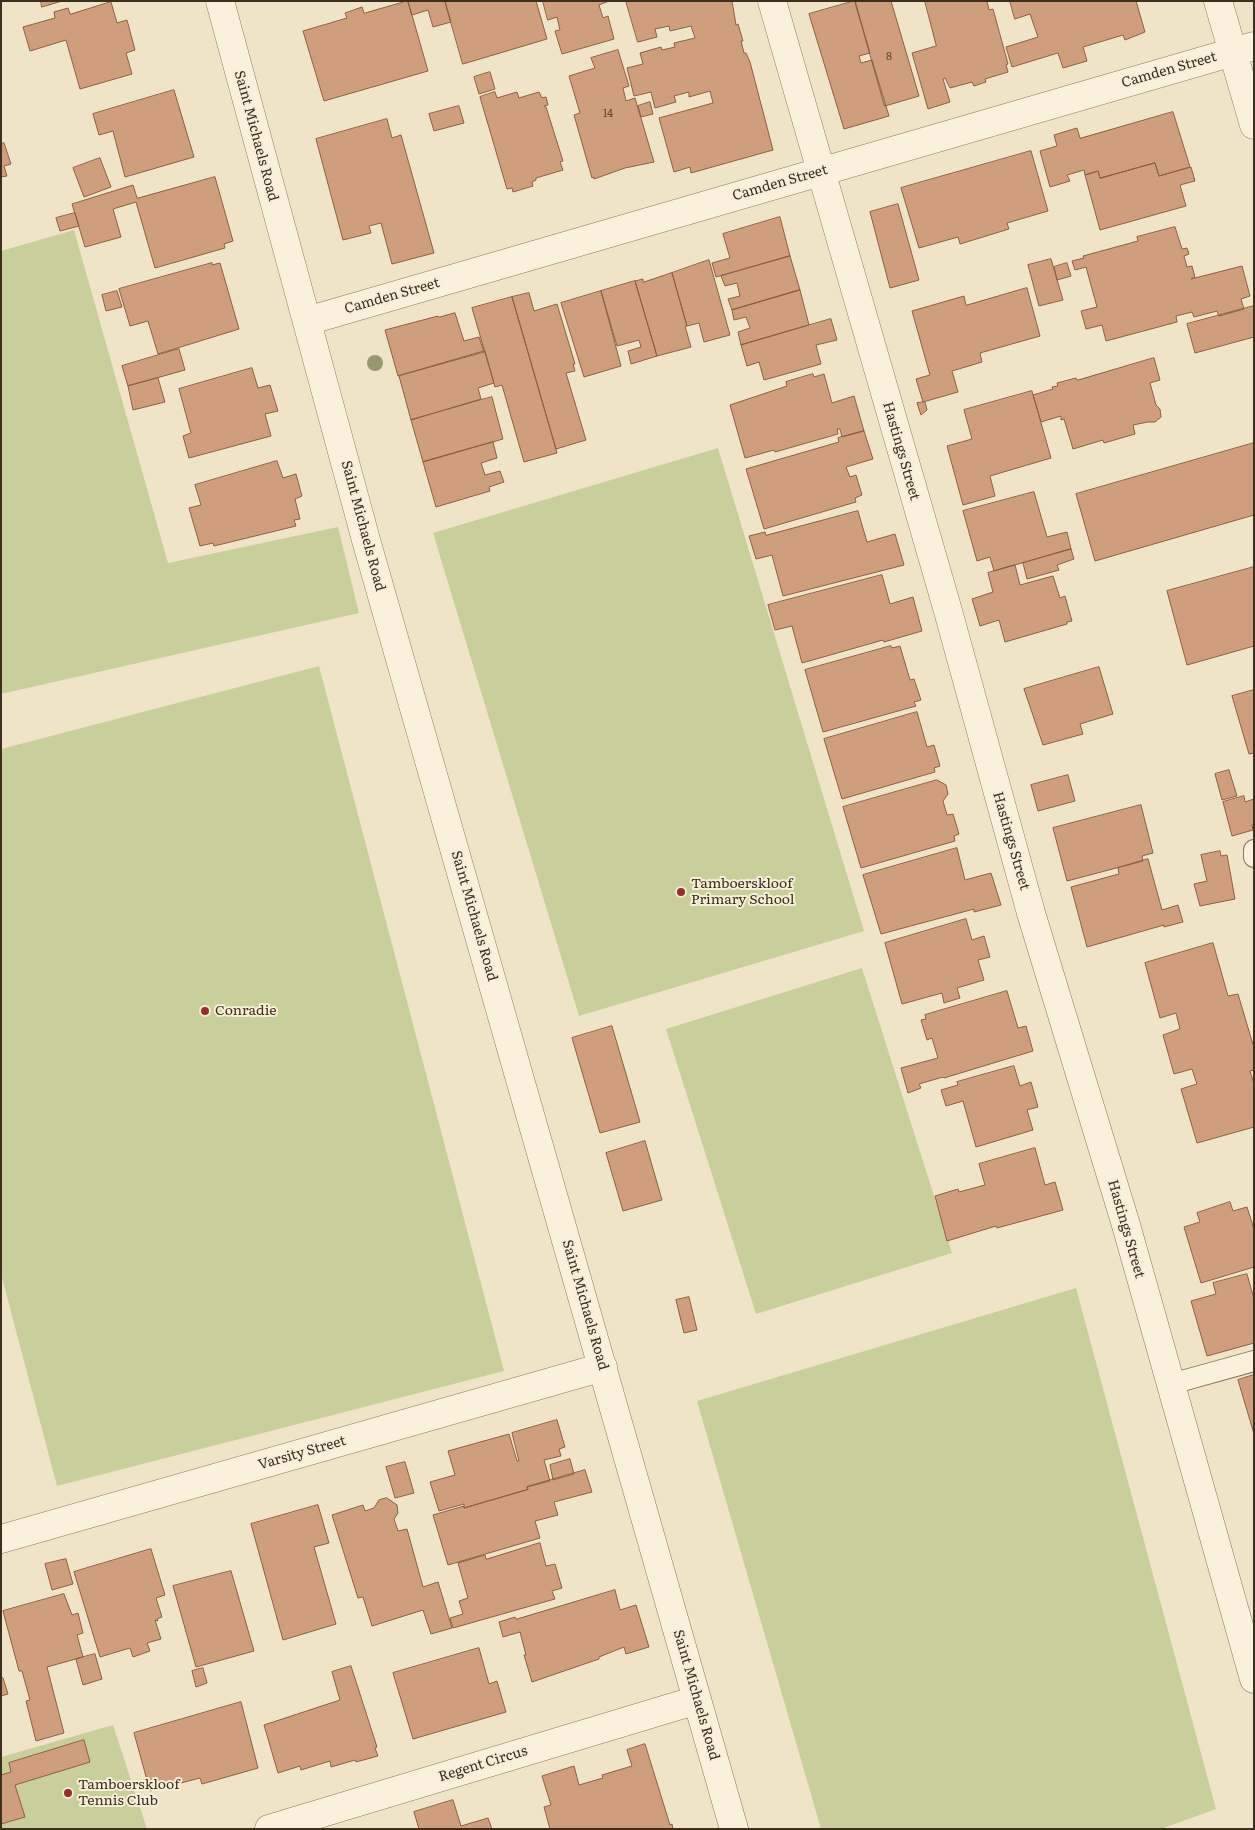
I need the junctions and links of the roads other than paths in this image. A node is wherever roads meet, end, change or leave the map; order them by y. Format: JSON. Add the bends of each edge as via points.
{"nodes":[{"id":1,"x":220,"y":1,"type":"edge"},
{"id":2,"x":772,"y":1,"type":"edge"},
{"id":3,"x":1218,"y":1,"type":"edge"},
{"id":4,"x":1243,"y":49,"type":"edge"},
{"id":5,"x":1254,"y":125,"type":"edge"},
{"id":6,"x":820,"y":171,"type":"junction"},
{"id":7,"x":307,"y":321,"type":"junction"},
{"id":8,"x":1254,"y":850,"type":"edge"},
{"id":9,"x":1254,"y":856,"type":"edge"},
{"id":10,"x":1254,"y":1361,"type":"edge"},
{"id":11,"x":603,"y":1366,"type":"junction"},
{"id":12,"x":1171,"y":1384,"type":"junction"},
{"id":13,"x":1,"y":1539,"type":"edge"},
{"id":14,"x":1254,"y":1679,"type":"edge"},
{"id":15,"x":697,"y":1700,"type":"junction"},
{"id":16,"x":268,"y":1829,"type":"edge"},
{"id":17,"x":734,"y":1829,"type":"edge"}],
"edges":[{"from":1,"to":7,"type":"street","name":"Saint Michaels Road"},
{"from":2,"to":6,"type":"street","name":"Hastings Street"},
{"from":3,"to":4,"type":"street"},
{"from":4,"to":5,"type":"street"},
{"from":4,"to":6,"type":"street","name":"Camden Street"},
{"from":6,"to":7,"type":"street","name":"Camden Street"},
{"from":6,"to":12,"type":"street","name":"Hastings Street","via":[[948,611],[1031,913]]},
{"from":7,"to":11,"type":"street","name":"Saint Michaels Road","via":[[366,540]]},
{"from":8,"to":9,"type":"lane"},
{"from":10,"to":12,"type":"lane"},
{"from":11,"to":13,"type":"street","name":"Varsity Street"},
{"from":11,"to":15,"type":"street","name":"Saint Michaels Road"},
{"from":12,"to":14,"type":"street","name":"Hastings Street"},
{"from":15,"to":16,"type":"street","name":"Regent Circus"},
{"from":15,"to":17,"type":"street","name":"Saint Michaels Road"}]}
